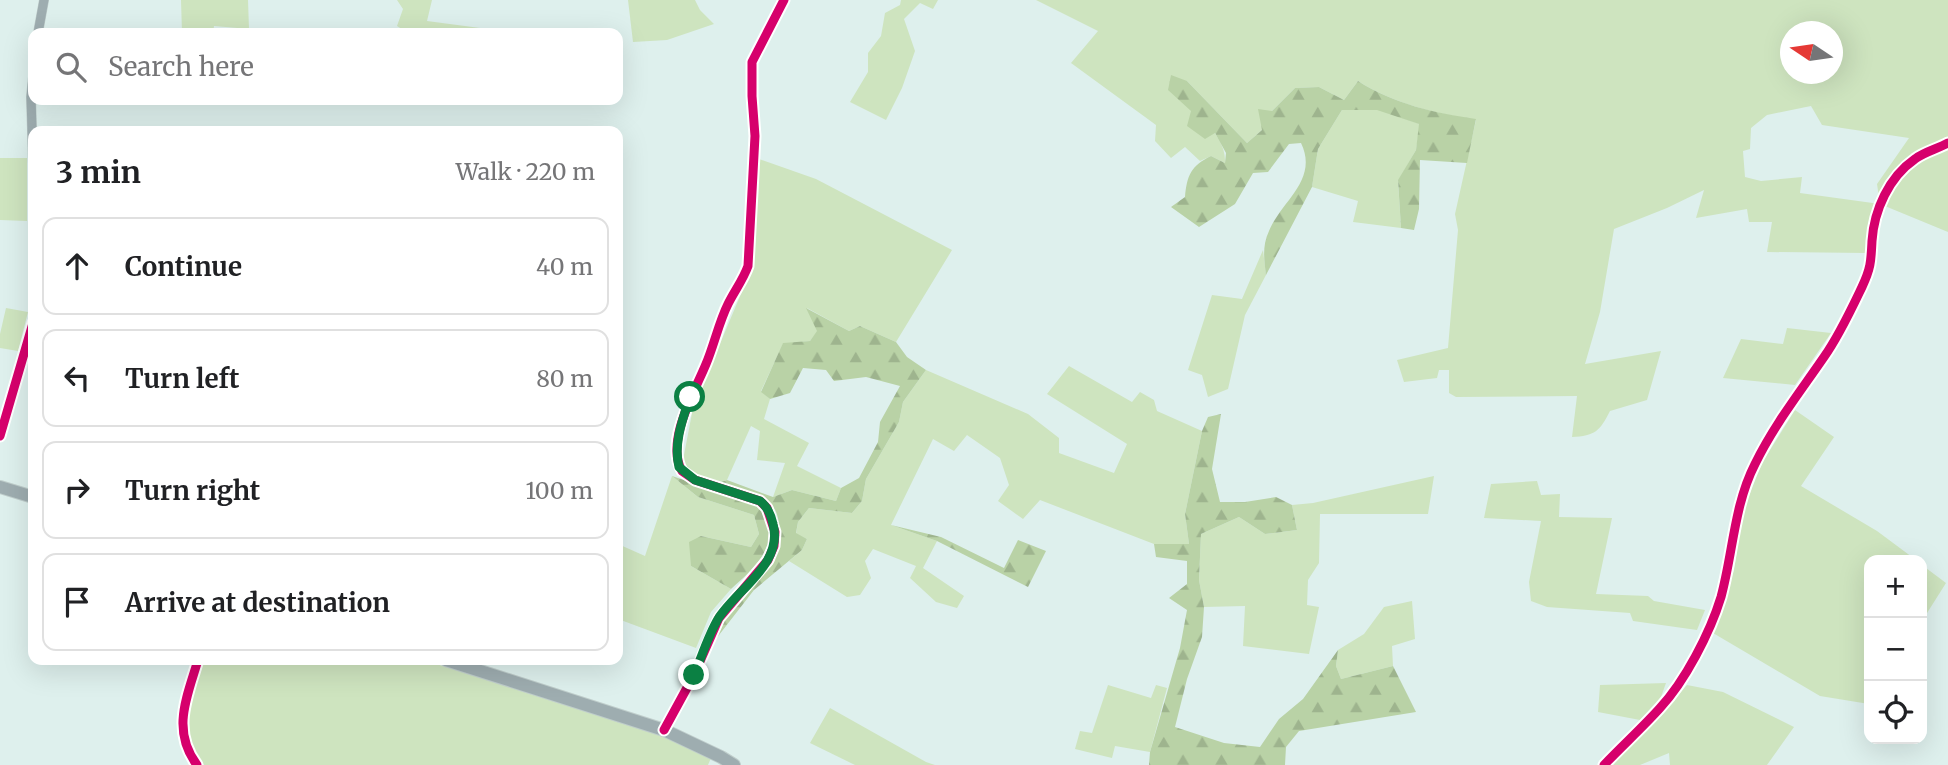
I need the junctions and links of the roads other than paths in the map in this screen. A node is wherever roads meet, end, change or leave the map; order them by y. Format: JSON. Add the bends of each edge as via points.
{"nodes":[{"id":1,"x":44,"y":0,"type":"edge"},
{"id":2,"x":784,"y":0,"type":"edge"},
{"id":3,"x":39,"y":28,"type":"edge"},
{"id":4,"x":31,"y":105,"type":"edge"},
{"id":5,"x":32,"y":126,"type":"edge"},
{"id":6,"x":1948,"y":143,"type":"edge"},
{"id":7,"x":28,"y":340,"type":"edge"},
{"id":8,"x":0,"y":436,"type":"edge"},
{"id":9,"x":0,"y":487,"type":"edge"},
{"id":10,"x":28,"y":495,"type":"edge"},
{"id":11,"x":197,"y":665,"type":"edge"},
{"id":12,"x":462,"y":665,"type":"edge"},
{"id":13,"x":664,"y":730,"type":"junction"},
{"id":14,"x":197,"y":765,"type":"edge"},
{"id":15,"x":734,"y":765,"type":"edge"},
{"id":16,"x":1604,"y":765,"type":"edge"}],
"edges":[{"from":1,"to":3,"type":"street"},
{"from":2,"to":13,"type":"street","via":[[752,62],[755,136],[748,266],[690,397],[677,454],[682,471],[695,480],[765,505],[773,522],[774,546],[766,564],[719,618]]},
{"from":4,"to":5,"type":"street"},
{"from":6,"to":16,"type":"street","via":[[1916,158],[1888,188],[1875,223],[1873,256],[1863,286],[1826,355],[1791,401],[1754,466],[1738,512],[1720,599],[1696,652],[1661,707]]},
{"from":7,"to":8,"type":"street"},
{"from":9,"to":10,"type":"street"},
{"from":11,"to":14,"type":"street","via":[[182,732]]},
{"from":12,"to":13,"type":"street"},
{"from":13,"to":15,"type":"street"}]}
